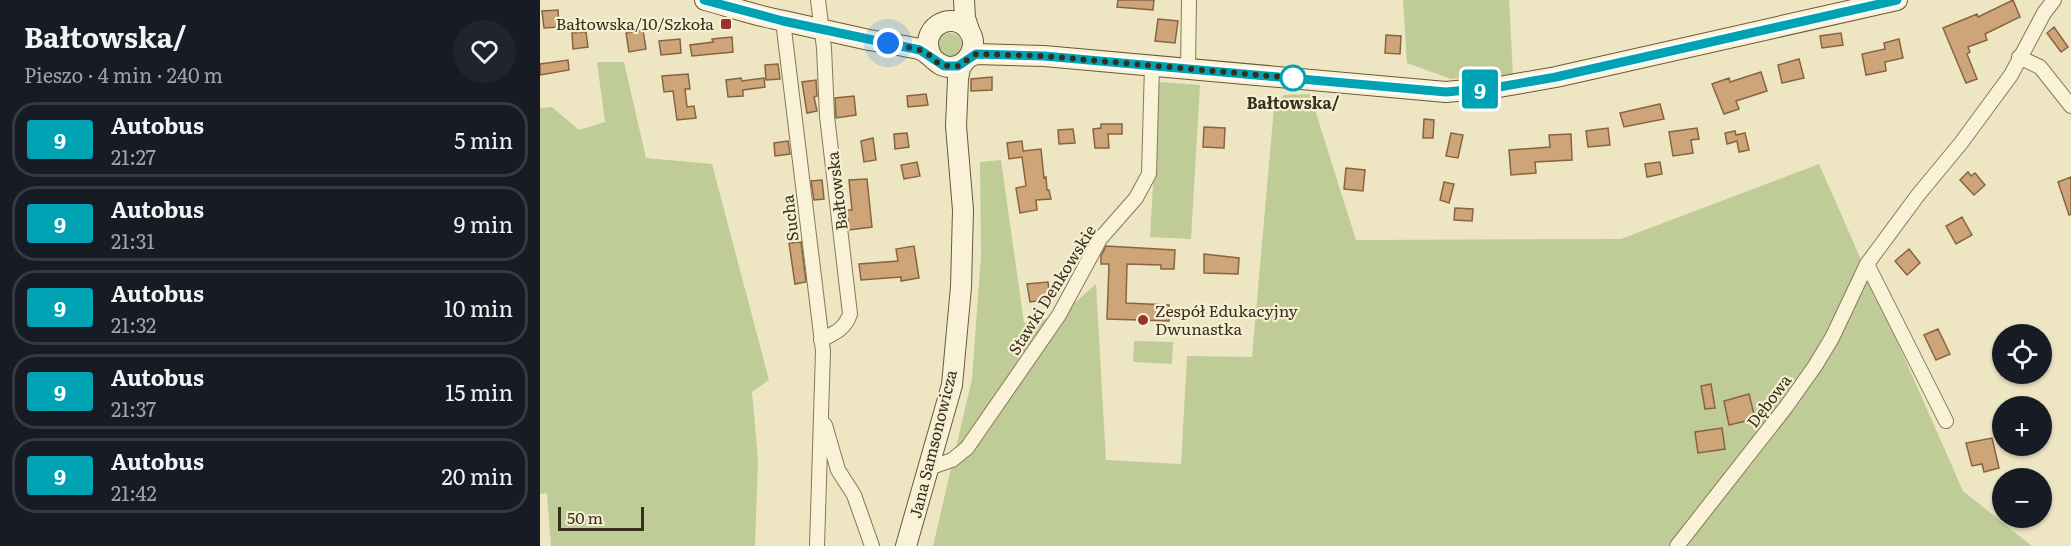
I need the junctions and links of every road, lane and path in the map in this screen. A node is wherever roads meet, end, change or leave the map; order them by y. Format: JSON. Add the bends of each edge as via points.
{"nodes":[{"id":1,"x":818,"y":0,"type":"edge"},
{"id":2,"x":953,"y":0,"type":"edge"},
{"id":3,"x":964,"y":0,"type":"edge"},
{"id":4,"x":1189,"y":0,"type":"edge"},
{"id":5,"x":1897,"y":0,"type":"edge"},
{"id":6,"x":2054,"y":0,"type":"edge"},
{"id":7,"x":716,"y":1,"type":"edge"},
{"id":8,"x":783,"y":21,"type":"junction"},
{"id":9,"x":936,"y":27,"type":"junction"},
{"id":10,"x":820,"y":28,"type":"junction"},
{"id":11,"x":970,"y":33,"type":"junction"},
{"id":12,"x":865,"y":39,"type":"junction"},
{"id":13,"x":1044,"y":56,"type":"junction"},
{"id":14,"x":2019,"y":57,"type":"junction"},
{"id":15,"x":934,"y":60,"type":"junction"},
{"id":16,"x":967,"y":60,"type":"junction"},
{"id":17,"x":1152,"y":65,"type":"junction"},
{"id":18,"x":1188,"y":68,"type":"junction"},
{"id":19,"x":2071,"y":106,"type":"edge"},
{"id":20,"x":956,"y":126,"type":"junction"},
{"id":21,"x":1867,"y":264,"type":"junction"},
{"id":22,"x":821,"y":340,"type":"junction"},
{"id":23,"x":822,"y":408,"type":"junction"},
{"id":24,"x":1946,"y":421,"type":"dead end"},
{"id":25,"x":929,"y":468,"type":"junction"},
{"id":26,"x":817,"y":546,"type":"edge"},
{"id":27,"x":872,"y":546,"type":"edge"},
{"id":28,"x":906,"y":546,"type":"edge"},
{"id":29,"x":1677,"y":546,"type":"edge"}],
"edges":[{"from":1,"to":10,"type":"street","name":"Bałtowska"},
{"from":2,"to":9,"type":"main road"},
{"from":3,"to":11,"type":"main road"},
{"from":4,"to":18,"type":"street"},
{"from":5,"to":18,"type":"main road","via":[[1499,87],[1446,92]]},
{"from":6,"to":14,"type":"street","name":"Dębowa"},
{"from":7,"to":8,"type":"main road"},
{"from":8,"to":10,"type":"main road"},
{"from":8,"to":22,"type":"street","name":"Sucha"},
{"from":9,"to":11,"type":"main road","via":[[957,22]]},
{"from":9,"to":12,"type":"main road","via":[[918,36]]},
{"from":9,"to":15,"type":"main road","via":[[927,45]]},
{"from":10,"to":12,"type":"main road"},
{"from":10,"to":22,"type":"street","name":"Bałtowska","via":[[850,314],[841,330]]},
{"from":11,"to":13,"type":"main road","via":[[978,40]]},
{"from":11,"to":16,"type":"main road","via":[[972,50]]},
{"from":12,"to":15,"type":"main road","via":[[920,50]]},
{"from":13,"to":16,"type":"main road","via":[[976,54]]},
{"from":13,"to":17,"type":"main road"},
{"from":14,"to":19,"type":"street","via":[[2040,67]]},
{"from":14,"to":21,"type":"street","name":"Dębowa","via":[[2011,75]]},
{"from":15,"to":16,"type":"main road","via":[[951,67]]},
{"from":15,"to":20,"type":"main road","name":"Jana Samsonowicza","via":[[943,70]]},
{"from":16,"to":20,"type":"main road","name":"Jana Samsonowicza","via":[[958,79]]},
{"from":17,"to":18,"type":"main road"},
{"from":17,"to":25,"type":"street","name":"Stawki Denkowskie","via":[[1149,174],[1136,198],[1100,239],[1059,315],[968,448],[952,460]]},
{"from":20,"to":25,"type":"main road","name":"Jana Samsonowicza","via":[[963,210],[961,287],[952,385]]},
{"from":21,"to":24,"type":"street"},
{"from":21,"to":29,"type":"street","name":"Dębowa","via":[[1815,366]]},
{"from":22,"to":23,"type":"street","name":"Sucha"},
{"from":23,"to":26,"type":"street"},
{"from":23,"to":27,"type":"street","via":[[838,470],[854,495]]},
{"from":25,"to":28,"type":"main road","name":"Jana Samsonowicza"}]}
